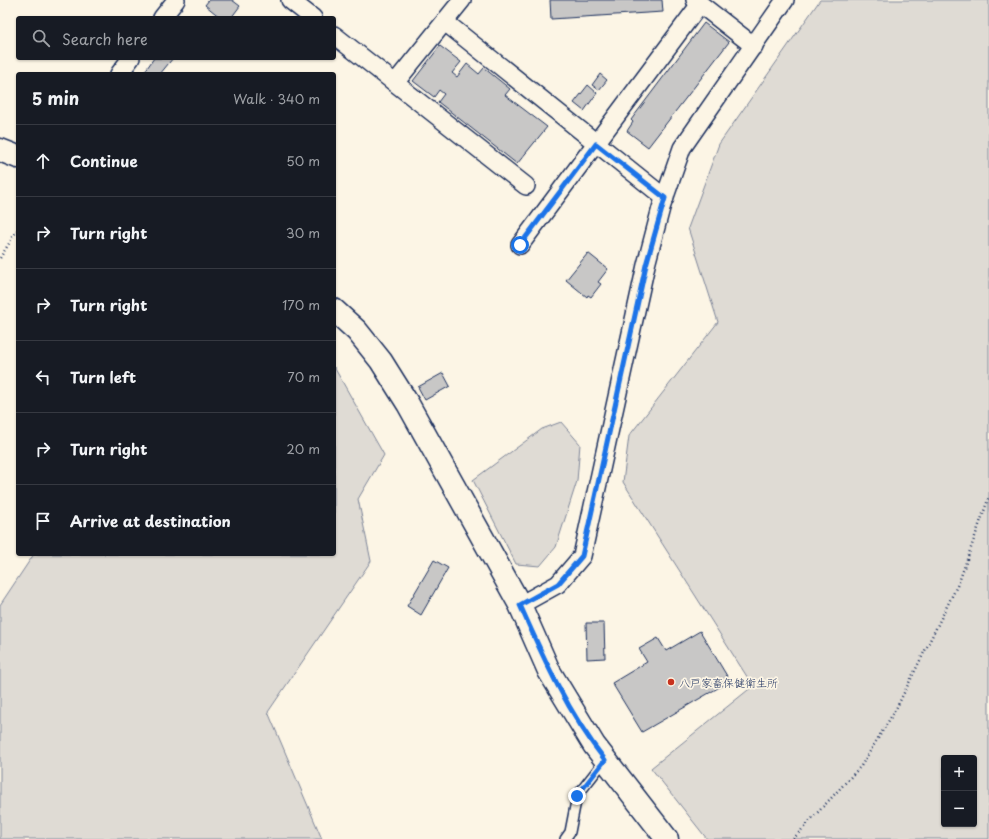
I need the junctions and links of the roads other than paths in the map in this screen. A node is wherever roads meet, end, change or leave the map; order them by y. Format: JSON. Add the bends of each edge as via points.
{"nodes":[{"id":1,"x":176,"y":0,"type":"edge"},
{"id":2,"x":290,"y":0,"type":"edge"},
{"id":3,"x":462,"y":0,"type":"edge"},
{"id":4,"x":785,"y":0,"type":"edge"},
{"id":5,"x":698,"y":2,"type":"edge"},
{"id":6,"x":164,"y":16,"type":"edge"},
{"id":7,"x":310,"y":16,"type":"edge"},
{"id":8,"x":445,"y":22,"type":"junction"},
{"id":9,"x":336,"y":37,"type":"edge"},
{"id":10,"x":754,"y":46,"type":"junction"},
{"id":11,"x":130,"y":60,"type":"edge"},
{"id":12,"x":120,"y":72,"type":"edge"},
{"id":13,"x":395,"y":83,"type":"junction"},
{"id":14,"x":596,"y":144,"type":"junction"},
{"id":15,"x":0,"y":150,"type":"edge"},
{"id":16,"x":16,"y":156,"type":"edge"},
{"id":17,"x":526,"y":186,"type":"dead end"},
{"id":18,"x":665,"y":198,"type":"junction"},
{"id":19,"x":520,"y":245,"type":"dead end"},
{"id":20,"x":336,"y":312,"type":"edge"},
{"id":21,"x":520,"y":605,"type":"junction"},
{"id":22,"x":605,"y":760,"type":"junction"},
{"id":23,"x":565,"y":839,"type":"edge"},
{"id":24,"x":667,"y":839,"type":"edge"}],
"edges":[{"from":1,"to":6,"type":"street"},
{"from":2,"to":7,"type":"street"},
{"from":3,"to":8,"type":"street"},
{"from":4,"to":10,"type":"street"},
{"from":5,"to":10,"type":"street"},
{"from":5,"to":14,"type":"street"},
{"from":8,"to":13,"type":"street"},
{"from":8,"to":14,"type":"street"},
{"from":9,"to":13,"type":"street"},
{"from":10,"to":18,"type":"street","via":[[682,148]]},
{"from":11,"to":12,"type":"street"},
{"from":13,"to":17,"type":"street"},
{"from":14,"to":18,"type":"street"},
{"from":14,"to":19,"type":"street"},
{"from":15,"to":16,"type":"street"},
{"from":18,"to":21,"type":"street","via":[[646,265],[582,556],[558,584]]},
{"from":20,"to":21,"type":"street","via":[[357,331],[381,361]]},
{"from":21,"to":22,"type":"street","via":[[549,671]]},
{"from":22,"to":23,"type":"lane","via":[[577,796],[570,832]]},
{"from":22,"to":24,"type":"street"}]}
